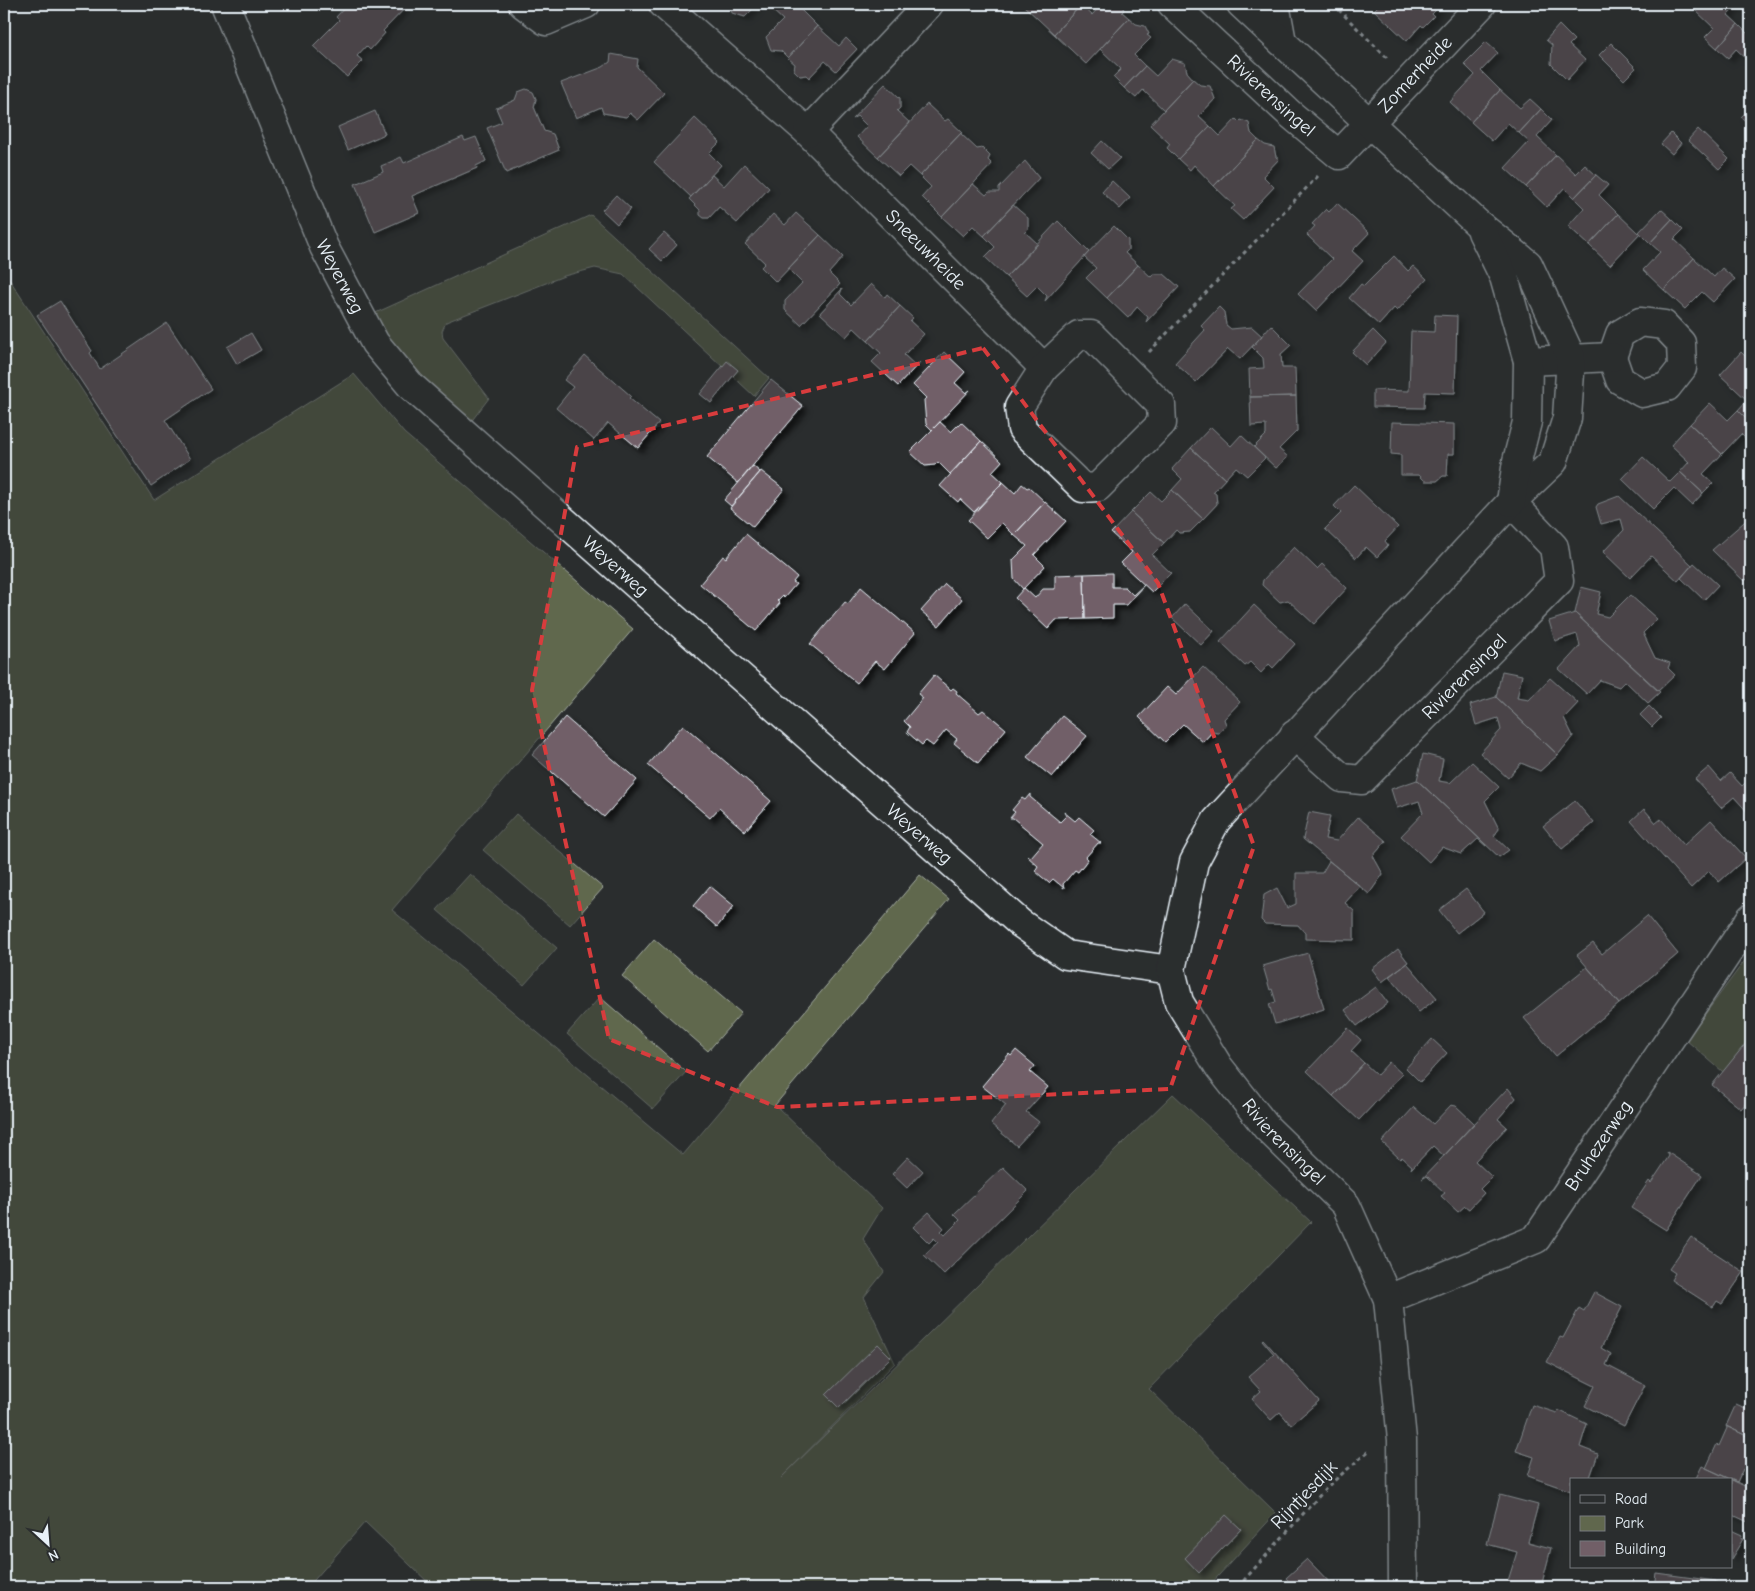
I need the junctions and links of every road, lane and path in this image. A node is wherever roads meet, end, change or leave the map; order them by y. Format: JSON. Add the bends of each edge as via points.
{"nodes":[{"id":1,"x":225,"y":4,"type":"edge"},
{"id":2,"x":523,"y":4,"type":"edge"},
{"id":3,"x":586,"y":4,"type":"edge"},
{"id":4,"x":663,"y":4,"type":"edge"},
{"id":5,"x":928,"y":4,"type":"edge"},
{"id":6,"x":1172,"y":4,"type":"edge"},
{"id":7,"x":1241,"y":4,"type":"edge"},
{"id":8,"x":1275,"y":4,"type":"edge"},
{"id":9,"x":1333,"y":4,"type":"edge"},
{"id":10,"x":1482,"y":4,"type":"edge"},
{"id":11,"x":1282,"y":42,"type":"junction"},
{"id":12,"x":1409,"y":80,"type":"junction"},
{"id":13,"x":1370,"y":123,"type":"junction"},
{"id":14,"x":808,"y":132,"type":"junction"},
{"id":15,"x":1339,"y":155,"type":"junction"},
{"id":16,"x":1477,"y":224,"type":"junction"},
{"id":17,"x":1612,"y":356,"type":"dead end"},
{"id":18,"x":1571,"y":357,"type":"junction"},
{"id":19,"x":1528,"y":361,"type":"junction"},
{"id":20,"x":1044,"y":368,"type":"junction"},
{"id":21,"x":1130,"y":372,"type":"junction"},
{"id":22,"x":1511,"y":502,"type":"junction"},
{"id":23,"x":1294,"y":735,"type":"junction"},
{"id":24,"x":1751,"y":918,"type":"edge"},
{"id":25,"x":1171,"y":970,"type":"junction"},
{"id":26,"x":1388,"y":1299,"type":"junction"},
{"id":27,"x":1402,"y":1440,"type":"junction"},
{"id":28,"x":1238,"y":1587,"type":"edge"},
{"id":29,"x":1403,"y":1587,"type":"edge"}],
"edges":[{"from":1,"to":25,"type":"street","name":"Weyerweg","via":[[324,247],[375,343],[411,386],[1020,923],[1066,955]]},
{"from":2,"to":3,"type":"street","via":[[546,21]]},
{"from":4,"to":14,"type":"street","name":"Sneeuwheide"},
{"from":5,"to":14,"type":"street"},
{"from":6,"to":15,"type":"street","name":"Rivierensingel"},
{"from":7,"to":11,"type":"street","name":"Rivierensingel"},
{"from":8,"to":11,"type":"street"},
{"from":9,"to":12,"type":"path"},
{"from":10,"to":12,"type":"street","name":"Zomerheide"},
{"from":11,"to":13,"type":"street","name":"Rivierensingel"},
{"from":12,"to":13,"type":"street","name":"Zomerheide"},
{"from":13,"to":15,"type":"street"},
{"from":13,"to":16,"type":"street","name":"Rivierensingel"},
{"from":14,"to":20,"type":"street","name":"Sneeuwheide"},
{"from":15,"to":21,"type":"path"},
{"from":16,"to":18,"type":"street","name":"Rivierensingel","via":[[1528,264]]},
{"from":16,"to":19,"type":"street","name":"Rivierensingel","via":[[1504,277]]},
{"from":17,"to":18,"type":"street"},
{"from":18,"to":19,"type":"street"},
{"from":18,"to":22,"type":"street","name":"Rivierensingel","via":[[1567,418],[1553,462]]},
{"from":19,"to":22,"type":"street","name":"Rivierensingel","via":[[1527,422]]},
{"from":20,"to":21,"type":"street","via":[[1079,335],[1091,335]]},
{"from":20,"to":21,"type":"street","via":[[1019,406],[1022,429],[1083,488],[1098,487],[1162,423],[1161,406]]},
{"from":22,"to":23,"type":"street","name":"Rivierensingel"},
{"from":22,"to":23,"type":"street","name":"Rivierensingel","via":[[1554,548],[1559,581],[1362,780],[1342,778]]},
{"from":23,"to":25,"type":"street","name":"Rivierensingel","via":[[1216,821],[1194,862]]},
{"from":24,"to":26,"type":"street","name":"Bruhezerweg","via":[[1536,1239]]},
{"from":25,"to":26,"type":"street","name":"Rivierensingel","via":[[1179,1002],[1219,1068],[1267,1128],[1346,1205]]},
{"from":26,"to":27,"type":"street","name":"Rivierensingel"},
{"from":27,"to":28,"type":"path","name":"Rijntjesdijk","via":[[1377,1445],[1328,1486]]},
{"from":27,"to":29,"type":"street","name":"Rivierensingel"}]}
